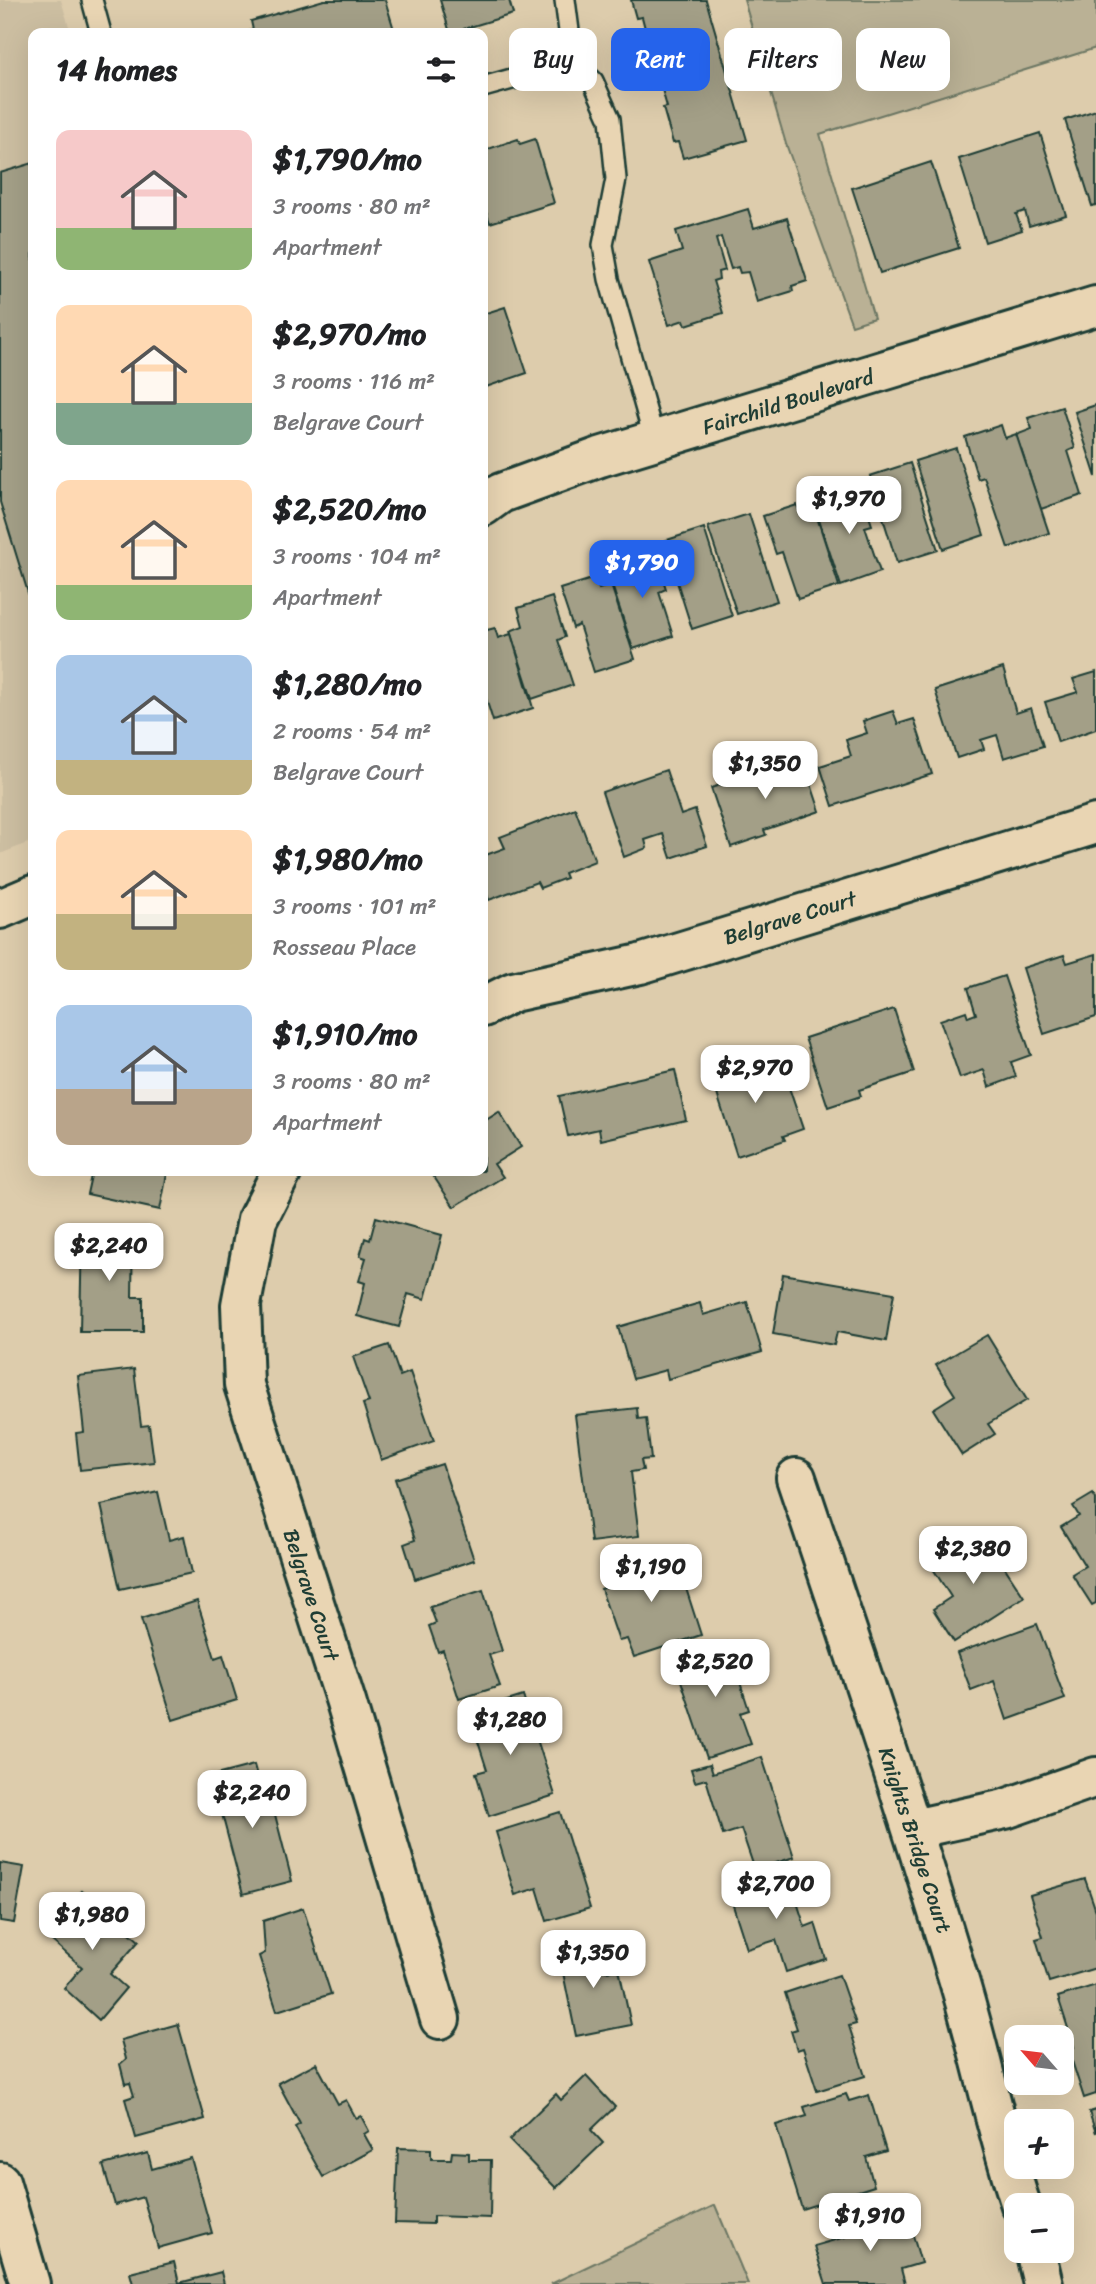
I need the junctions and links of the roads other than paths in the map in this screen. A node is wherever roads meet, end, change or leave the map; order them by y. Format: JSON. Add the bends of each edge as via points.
{"nodes":[{"id":1,"x":92,"y":0,"type":"edge"},
{"id":2,"x":565,"y":0,"type":"edge"},
{"id":3,"x":100,"y":28,"type":"edge"},
{"id":4,"x":569,"y":28,"type":"edge"},
{"id":5,"x":509,"y":80,"type":"edge"},
{"id":6,"x":488,"y":86,"type":"edge"},
{"id":7,"x":597,"y":90,"type":"edge"},
{"id":8,"x":1096,"y":306,"type":"edge"},
{"id":9,"x":655,"y":442,"type":"junction"},
{"id":10,"x":488,"y":502,"type":"edge"},
{"id":11,"x":1096,"y":824,"type":"edge"},
{"id":12,"x":28,"y":897,"type":"edge"},
{"id":13,"x":0,"y":909,"type":"edge"},
{"id":14,"x":488,"y":1004,"type":"edge"},
{"id":15,"x":279,"y":1176,"type":"edge"},
{"id":16,"x":796,"y":1478,"type":"dead end"},
{"id":17,"x":1096,"y":1777,"type":"edge"},
{"id":18,"x":914,"y":1829,"type":"junction"},
{"id":19,"x":440,"y":2019,"type":"dead end"},
{"id":20,"x":0,"y":2182,"type":"edge"},
{"id":21,"x":1017,"y":2193,"type":"edge"},
{"id":22,"x":1038,"y":2263,"type":"edge"},
{"id":23,"x":30,"y":2284,"type":"edge"},
{"id":24,"x":1043,"y":2284,"type":"edge"}],
"edges":[{"from":1,"to":3,"type":"lane"},
{"from":2,"to":4,"type":"lane"},
{"from":5,"to":6,"type":"lane"},
{"from":7,"to":9,"type":"lane","via":[[610,119],[616,179],[603,245],[608,279]]},
{"from":8,"to":9,"type":"street","name":"Fairchild Boulevard"},
{"from":9,"to":10,"type":"street","name":"Fairchild Boulevard","via":[[501,493]]},
{"from":11,"to":14,"type":"street","name":"Belgrave Court","via":[[640,964],[513,992]]},
{"from":12,"to":13,"type":"street"},
{"from":15,"to":19,"type":"street","name":"Belgrave Court","via":[[257,1220],[241,1305],[243,1385],[346,1702]]},
{"from":16,"to":18,"type":"street","name":"Knights Bridge Court"},
{"from":17,"to":18,"type":"street","via":[[1005,1809]]},
{"from":18,"to":21,"type":"street","name":"Knights Bridge Court"},
{"from":20,"to":23,"type":"street"},
{"from":22,"to":24,"type":"street"}]}
